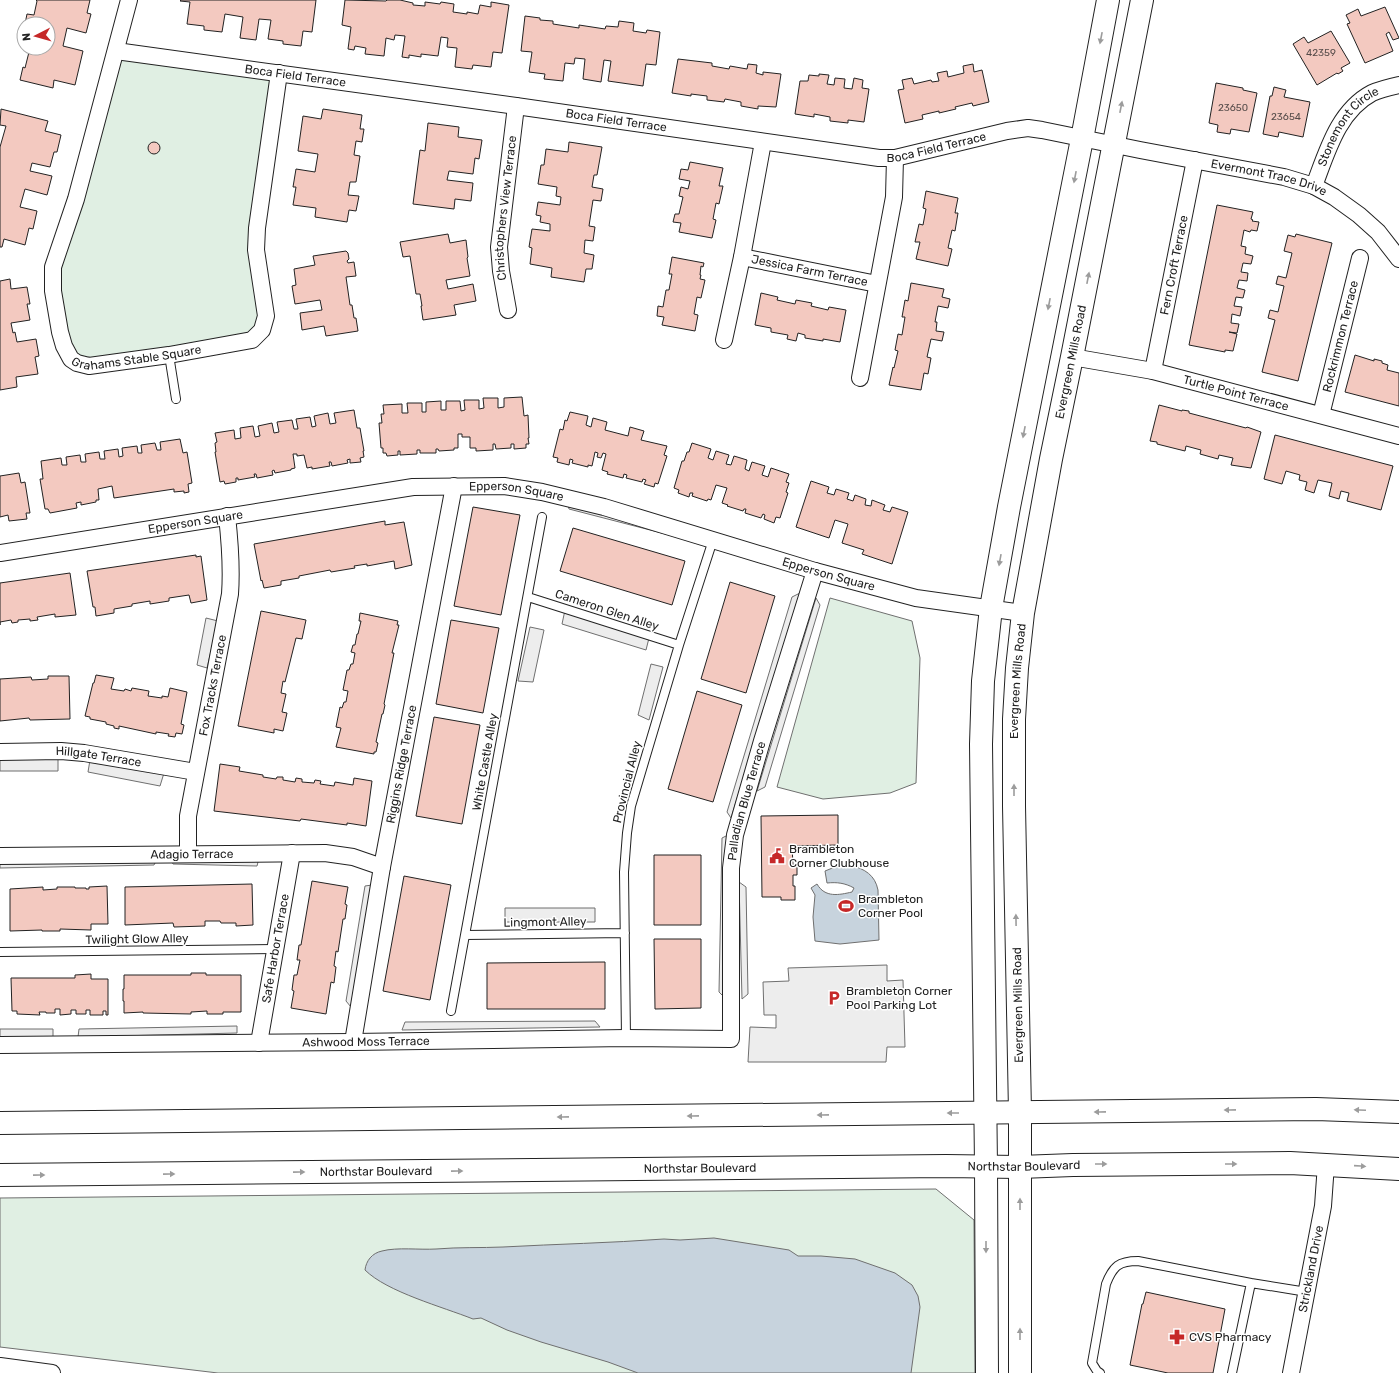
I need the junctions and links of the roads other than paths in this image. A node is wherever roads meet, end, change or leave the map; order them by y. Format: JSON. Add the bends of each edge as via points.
{"nodes":[{"id":1,"x":129,"y":0,"type":"edge"},
{"id":2,"x":1108,"y":0,"type":"edge"},
{"id":3,"x":1142,"y":0,"type":"edge"},
{"id":4,"x":116,"y":51,"type":"junction"},
{"id":5,"x":279,"y":74,"type":"junction"},
{"id":6,"x":1399,"y":85,"type":"edge"},
{"id":7,"x":516,"y":106,"type":"junction"},
{"id":8,"x":1082,"y":139,"type":"junction"},
{"id":9,"x":763,"y":142,"type":"junction"},
{"id":10,"x":1114,"y":145,"type":"junction"},
{"id":11,"x":895,"y":158,"type":"junction"},
{"id":12,"x":1195,"y":160,"type":"junction"},
{"id":13,"x":1314,"y":186,"type":"junction"},
{"id":14,"x":742,"y":257,"type":"junction"},
{"id":15,"x":1360,"y":258,"type":"dead end"},
{"id":16,"x":1399,"y":259,"type":"edge"},
{"id":17,"x":877,"y":284,"type":"junction"},
{"id":18,"x":508,"y":310,"type":"dead end"},
{"id":19,"x":724,"y":340,"type":"dead end"},
{"id":20,"x":168,"y":355,"type":"junction"},
{"id":21,"x":1072,"y":357,"type":"junction"},
{"id":22,"x":1153,"y":371,"type":"junction"},
{"id":23,"x":860,"y":378,"type":"dead end"},
{"id":24,"x":176,"y":399,"type":"dead end"},
{"id":25,"x":1321,"y":415,"type":"junction"},
{"id":26,"x":1399,"y":436,"type":"edge"},
{"id":27,"x":454,"y":486,"type":"junction"},
{"id":28,"x":227,"y":516,"type":"junction"},
{"id":29,"x":542,"y":517,"type":"dead end"},
{"id":30,"x":713,"y":540,"type":"junction"},
{"id":31,"x":0,"y":553,"type":"edge"},
{"id":32,"x":815,"y":572,"type":"junction"},
{"id":33,"x":528,"y":597,"type":"junction"},
{"id":34,"x":991,"y":608,"type":"junction"},
{"id":35,"x":1023,"y":613,"type":"junction"},
{"id":36,"x":679,"y":645,"type":"junction"},
{"id":37,"x":0,"y":752,"type":"edge"},
{"id":38,"x":196,"y":772,"type":"junction"},
{"id":39,"x":292,"y":853,"type":"junction"},
{"id":40,"x":188,"y":854,"type":"junction"},
{"id":41,"x":0,"y":856,"type":"edge"},
{"id":42,"x":382,"y":867,"type":"junction"},
{"id":43,"x":625,"y":934,"type":"junction"},
{"id":44,"x":465,"y":935,"type":"junction"},
{"id":45,"x":275,"y":949,"type":"junction"},
{"id":46,"x":0,"y":952,"type":"edge"},
{"id":47,"x":451,"y":1011,"type":"dead end"},
{"id":48,"x":626,"y":1038,"type":"junction"},
{"id":49,"x":731,"y":1039,"type":"joint"},
{"id":50,"x":259,"y":1042,"type":"junction"},
{"id":51,"x":353,"y":1042,"type":"junction"},
{"id":52,"x":0,"y":1045,"type":"edge"},
{"id":53,"x":1020,"y":1112,"type":"junction"},
{"id":54,"x":1399,"y":1112,"type":"edge"},
{"id":55,"x":985,"y":1113,"type":"junction"},
{"id":56,"x":0,"y":1123,"type":"edge"},
{"id":57,"x":1326,"y":1164,"type":"junction"},
{"id":58,"x":986,"y":1166,"type":"junction"},
{"id":59,"x":1020,"y":1167,"type":"junction"},
{"id":60,"x":1399,"y":1169,"type":"edge"},
{"id":61,"x":0,"y":1176,"type":"edge"},
{"id":62,"x":1251,"y":1283,"type":"junction"},
{"id":63,"x":1307,"y":1292,"type":"junction"},
{"id":64,"x":0,"y":1366,"type":"edge"},
{"id":65,"x":33,"y":1372,"type":"edge"},
{"id":66,"x":1099,"y":1372,"type":"edge"},
{"id":67,"x":52,"y":1373,"type":"edge"},
{"id":68,"x":987,"y":1373,"type":"edge"},
{"id":69,"x":1020,"y":1373,"type":"edge"},
{"id":70,"x":1232,"y":1373,"type":"edge"},
{"id":71,"x":1291,"y":1373,"type":"edge"}],
"edges":[{"from":1,"to":4,"type":"street","name":"Grahams Stable Square"},
{"from":2,"to":8,"type":"main road","one_way":true},
{"from":10,"to":3,"type":"main road","name":"Evergreen Mills Road","one_way":true},
{"from":4,"to":5,"type":"street","name":"Boca Field Terrace"},
{"from":4,"to":20,"type":"street","name":"Grahams Stable Square","via":[[76,199],[53,267],[60,332],[71,358],[77,363],[89,366]]},
{"from":5,"to":7,"type":"street","name":"Boca Field Terrace"},
{"from":5,"to":20,"type":"street","name":"Grahams Stable Square","via":[[257,228],[256,250],[266,316],[262,330],[252,340]]},
{"from":6,"to":13,"type":"street","name":"Stonemont Circle","via":[[1371,94],[1356,105],[1342,121]]},
{"from":7,"to":9,"type":"street","name":"Boca Field Terrace"},
{"from":7,"to":18,"type":"street","name":"Christophers View Terrace","via":[[499,247]]},
{"from":8,"to":10,"type":"street","name":"Boca Field Terrace"},
{"from":8,"to":11,"type":"street","name":"Boca Field Terrace","via":[[1028,128],[983,136]]},
{"from":8,"to":34,"type":"main road","one_way":true},
{"from":9,"to":11,"type":"street","name":"Boca Field Terrace","via":[[860,156]]},
{"from":9,"to":14,"type":"street","name":"Jessica Farm Terrace"},
{"from":10,"to":12,"type":"street","name":"Evermont Trace Drive"},
{"from":21,"to":10,"type":"main road","name":"Evergreen Mills Road","one_way":true},
{"from":11,"to":17,"type":"street","name":"Jessica Farm Terrace","via":[[894,197]]},
{"from":12,"to":13,"type":"street","name":"Evermont Trace Drive","via":[[1284,177]]},
{"from":12,"to":22,"type":"street","name":"Fern Croft Terrace"},
{"from":13,"to":16,"type":"street","name":"Evermont Trace Drive","via":[[1334,197],[1378,232]]},
{"from":14,"to":17,"type":"street","name":"Jessica Farm Terrace"},
{"from":14,"to":19,"type":"street","name":"Jessica Farm Terrace"},
{"from":15,"to":25,"type":"street","name":"Rockrimmon Terrace"},
{"from":17,"to":23,"type":"street","name":"Jessica Farm Terrace"},
{"from":20,"to":24,"type":"lane"},
{"from":21,"to":22,"type":"street","name":"Turtle Point Terrace"},
{"from":21,"to":35,"type":"main road","name":"Evergreen Mills Road"},
{"from":22,"to":25,"type":"street","name":"Turtle Point Terrace"},
{"from":25,"to":26,"type":"street","name":"Turtle Point Terrace"},
{"from":27,"to":28,"type":"street","name":"Epperson Square","via":[[413,487]]},
{"from":27,"to":30,"type":"street","name":"Epperson Square","via":[[504,486],[542,492],[604,507]]},
{"from":27,"to":42,"type":"street","name":"Riggins Ridge Terrace"},
{"from":28,"to":31,"type":"street","name":"Epperson Square"},
{"from":28,"to":38,"type":"street","name":"Fox Tracks Terrace","via":[[231,552],[230,594]]},
{"from":29,"to":33,"type":"lane","name":"White Castle Alley"},
{"from":30,"to":32,"type":"street","name":"Epperson Square"},
{"from":30,"to":36,"type":"lane","name":"Provincial Alley"},
{"from":32,"to":34,"type":"street","name":"Epperson Square","via":[[916,598]]},
{"from":32,"to":49,"type":"street","name":"Palladian Blue Terrace","via":[[735,835],[731,868]]},
{"from":33,"to":36,"type":"lane","name":"Cameron Glen Alley"},
{"from":33,"to":44,"type":"lane","name":"White Castle Alley"},
{"from":34,"to":35,"type":"street","name":"Epperson Square"},
{"from":34,"to":55,"type":"main road","via":[[983,681],[981,744]]},
{"from":53,"to":35,"type":"main road","name":"Evergreen Mills Road","one_way":true,"via":[[1014,719]]},
{"from":36,"to":43,"type":"lane","name":"Provincial Alley","via":[[631,806],[624,872]]},
{"from":37,"to":38,"type":"street","name":"Hillgate Terrace","via":[[61,750]]},
{"from":38,"to":40,"type":"street","name":"Fox Tracks Terrace","via":[[188,816]]},
{"from":39,"to":40,"type":"street","name":"Adagio Terrace"},
{"from":39,"to":42,"type":"street","name":"Adagio Terrace","via":[[325,853],[353,857]]},
{"from":39,"to":45,"type":"street","name":"Safe Harbor Terrace"},
{"from":40,"to":41,"type":"street","name":"Adagio Terrace"},
{"from":42,"to":51,"type":"street","name":"Riggins Ridge Terrace"},
{"from":43,"to":44,"type":"lane","name":"Lingmont Alley"},
{"from":43,"to":48,"type":"lane","name":"Provincial Alley"},
{"from":44,"to":47,"type":"lane","name":"White Castle Alley"},
{"from":45,"to":46,"type":"lane","name":"Twilight Glow Alley"},
{"from":45,"to":50,"type":"street","name":"Safe Harbor Terrace"},
{"from":48,"to":49,"type":"street","name":"Ashwood Moss Terrace"},
{"from":48,"to":51,"type":"street","name":"Ashwood Moss Terrace"},
{"from":50,"to":51,"type":"street","name":"Ashwood Moss Terrace"},
{"from":50,"to":52,"type":"street","name":"Ashwood Moss Terrace"},
{"from":54,"to":53,"type":"main road","one_way":true,"via":[[1316,1109]]},
{"from":53,"to":55,"type":"main road"},
{"from":53,"to":59,"type":"main road","name":"Evergreen Mills Road"},
{"from":55,"to":56,"type":"main road","one_way":true},
{"from":55,"to":58,"type":"main road"},
{"from":59,"to":57,"type":"main road","name":"Northstar Boulevard","one_way":true},
{"from":57,"to":60,"type":"main road","name":"Northstar Boulevard","one_way":true},
{"from":57,"to":63,"type":"street","name":"Strickland Drive","via":[[1323,1206]]},
{"from":58,"to":59,"type":"main road","name":"Northstar Boulevard"},
{"from":61,"to":58,"type":"main road","name":"Northstar Boulevard","one_way":true},
{"from":58,"to":68,"type":"main road","one_way":true},
{"from":69,"to":59,"type":"main road","name":"Evergreen Mills Road","one_way":true},
{"from":62,"to":63,"type":"lane"},
{"from":62,"to":66,"type":"lane","via":[[1138,1261],[1126,1261],[1116,1266],[1106,1284],[1093,1353],[1092,1363]]},
{"from":62,"to":70,"type":"lane"},
{"from":63,"to":71,"type":"street","name":"Strickland Drive"},
{"from":64,"to":65,"type":"street"},
{"from":65,"to":67,"type":"street"}]}
